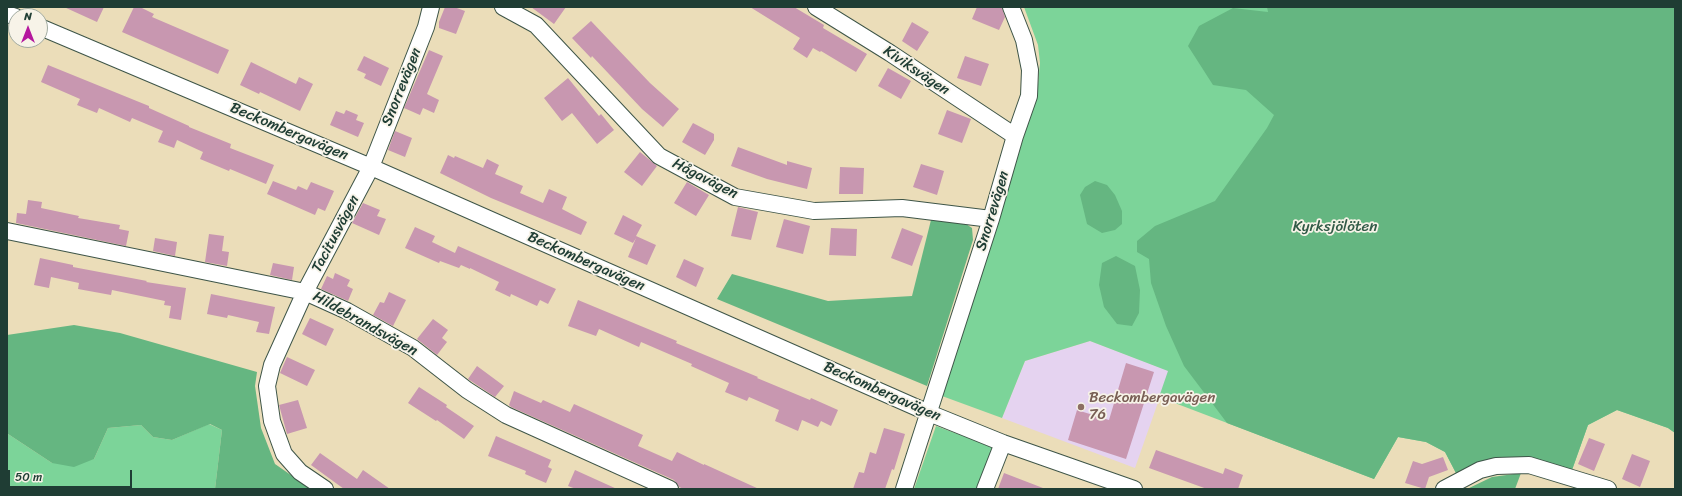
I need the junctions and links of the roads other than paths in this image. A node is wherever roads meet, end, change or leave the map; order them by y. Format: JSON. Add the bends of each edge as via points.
{"nodes":[{"id":1,"x":431,"y":7,"type":"edge"},
{"id":2,"x":503,"y":7,"type":"edge"},
{"id":3,"x":816,"y":7,"type":"edge"},
{"id":4,"x":1011,"y":7,"type":"edge"},
{"id":5,"x":48,"y":30,"type":"edge"},
{"id":6,"x":1015,"y":136,"type":"junction"},
{"id":7,"x":371,"y":167,"type":"junction"},
{"id":8,"x":991,"y":219,"type":"junction"},
{"id":9,"x":7,"y":231,"type":"edge"},
{"id":10,"x":305,"y":292,"type":"junction"},
{"id":11,"x":929,"y":414,"type":"junction"},
{"id":12,"x":1003,"y":443,"type":"junction"},
{"id":13,"x":325,"y":489,"type":"edge"},
{"id":14,"x":670,"y":489,"type":"edge"},
{"id":15,"x":904,"y":489,"type":"edge"},
{"id":16,"x":985,"y":489,"type":"edge"},
{"id":17,"x":1134,"y":489,"type":"edge"},
{"id":18,"x":1444,"y":489,"type":"edge"},
{"id":19,"x":1608,"y":489,"type":"edge"}],
"edges":[{"from":1,"to":7,"type":"street","name":"Snorrevägen","via":[[426,27]]},
{"from":2,"to":8,"type":"street","name":"Hågavägen","via":[[536,25],[659,156],[735,197],[814,211],[902,208]]},
{"from":3,"to":6,"type":"street","name":"Kiviksvägen"},
{"from":4,"to":6,"type":"street","name":"Snorrevägen","via":[[1024,40],[1030,70],[1029,96]]},
{"from":5,"to":7,"type":"street","name":"Beckombergavägen"},
{"from":6,"to":8,"type":"street","name":"Snorrevägen"},
{"from":7,"to":10,"type":"street","name":"Tacitusvägen"},
{"from":7,"to":11,"type":"street","name":"Beckombergavägen"},
{"from":8,"to":11,"type":"street","name":"Snorrevägen"},
{"from":9,"to":10,"type":"street","name":"Hildebrandsvägen"},
{"from":10,"to":13,"type":"street","name":"Tacitusvägen","via":[[272,365],[267,386],[272,421],[284,454],[300,472]]},
{"from":10,"to":14,"type":"street","name":"Hildebrandsvägen","via":[[347,311],[413,348],[467,390],[506,415]]},
{"from":11,"to":12,"type":"street","name":"Beckombergavägen"},
{"from":11,"to":15,"type":"street","name":"Snorrevägen"},
{"from":12,"to":16,"type":"street"},
{"from":12,"to":17,"type":"street","name":"Beckombergavägen"},
{"from":18,"to":19,"type":"street","via":[[1480,470],[1496,466],[1529,465]]}]}
